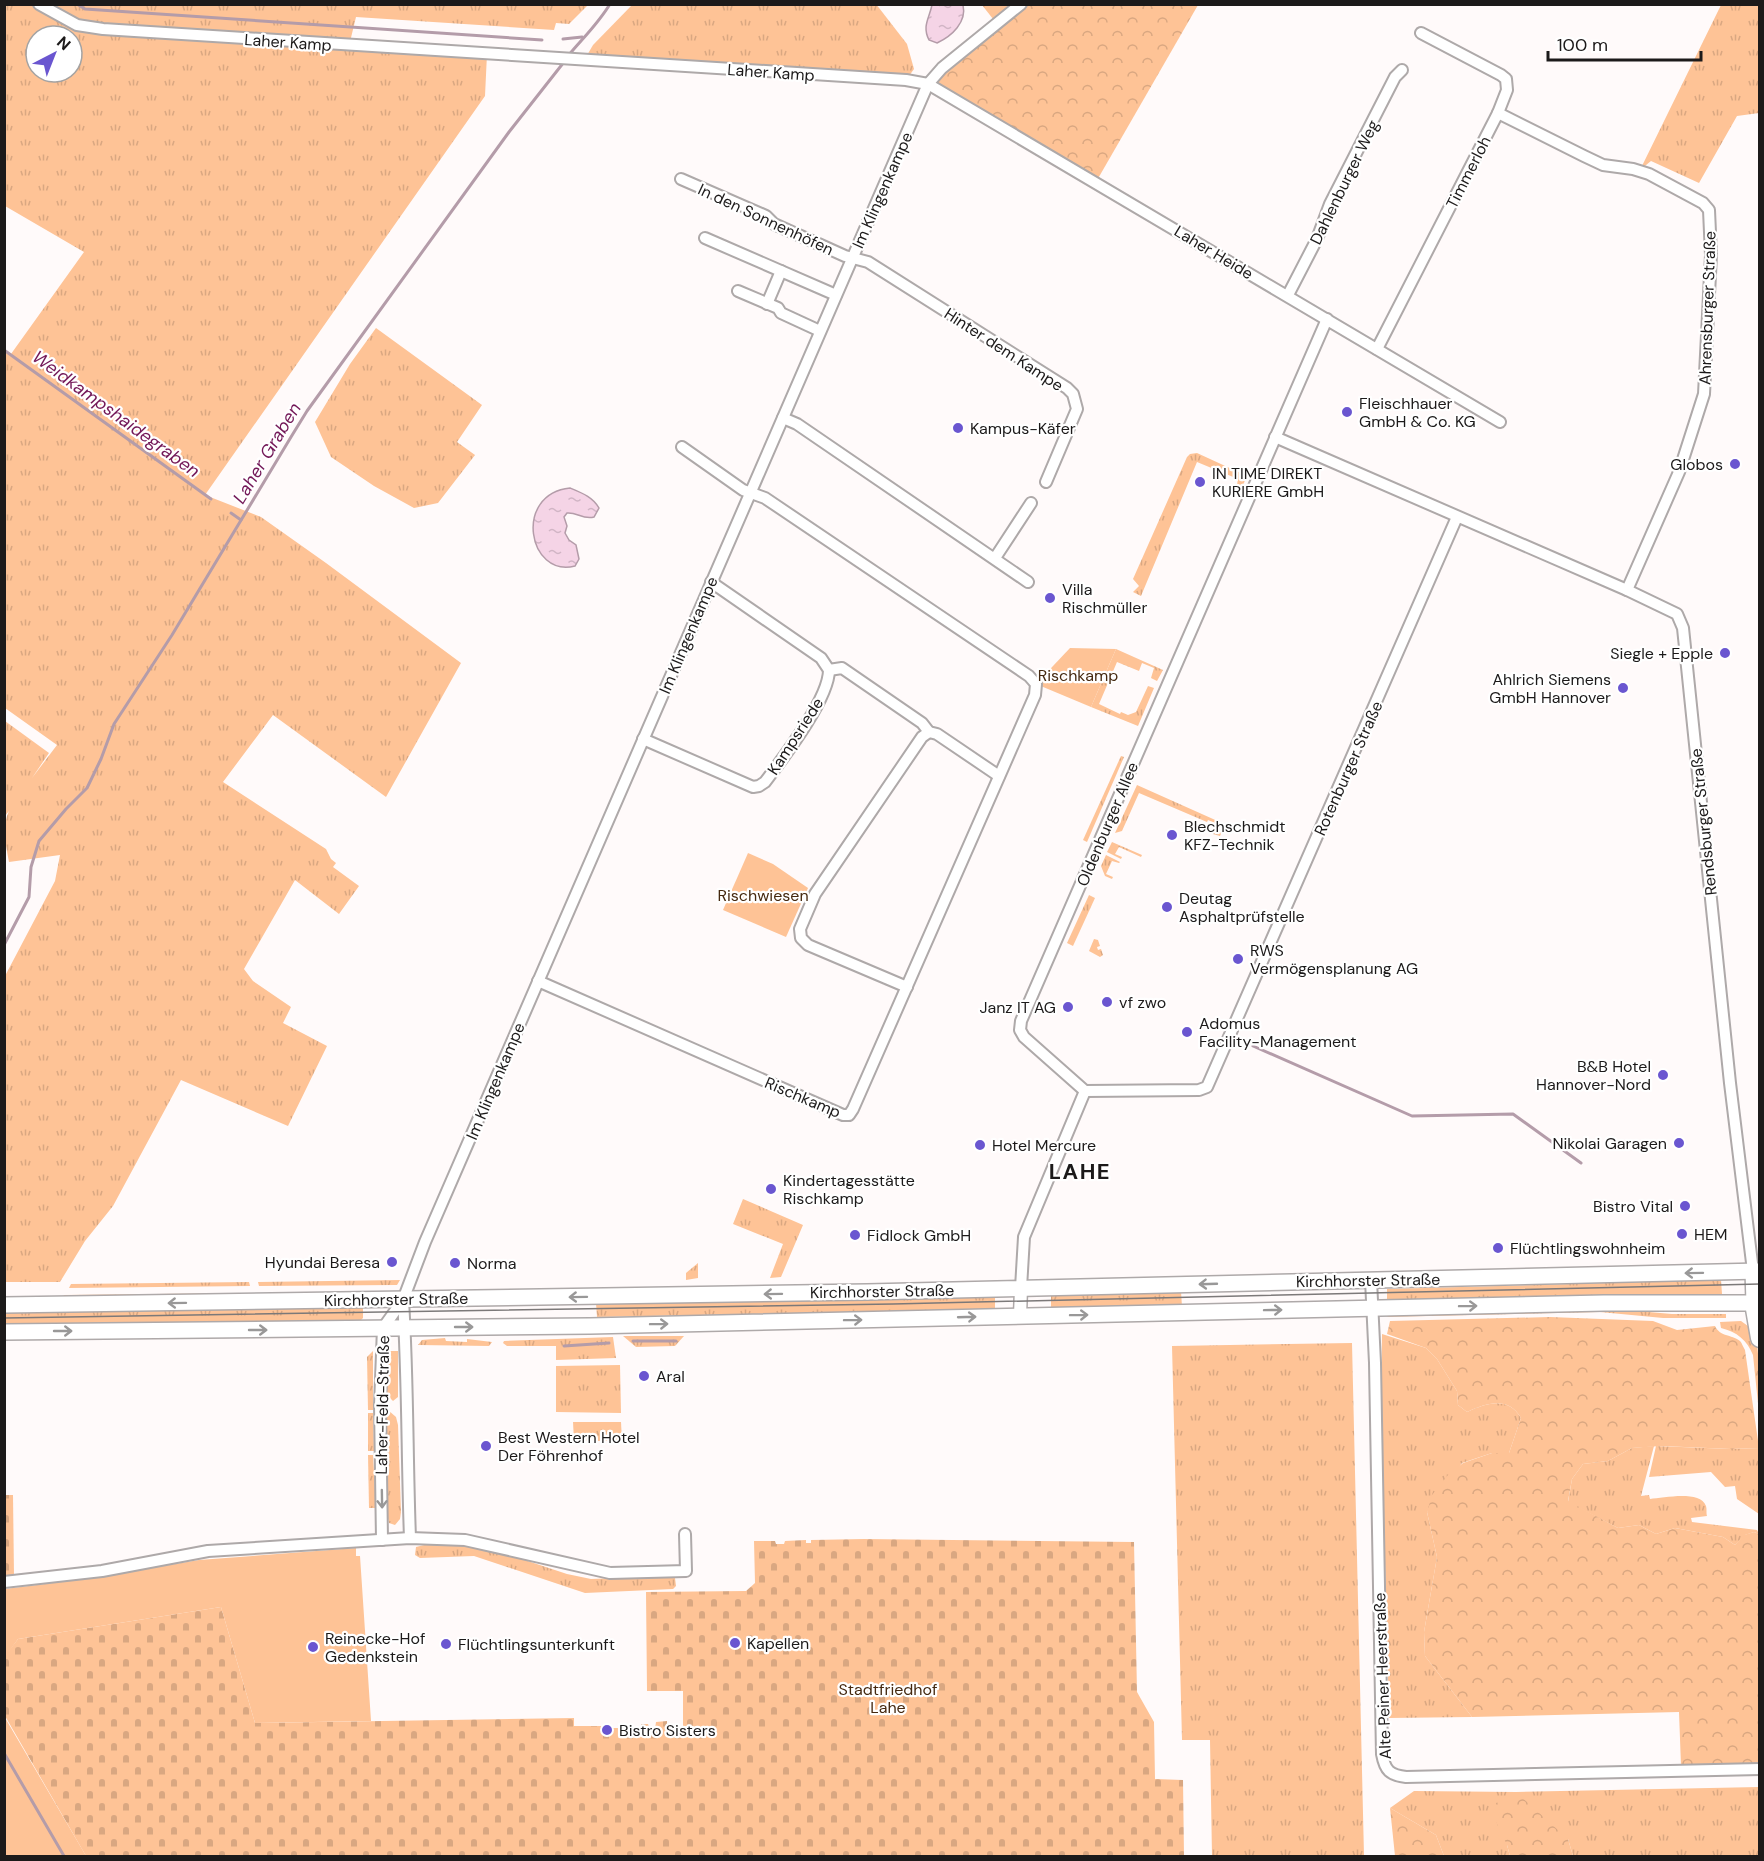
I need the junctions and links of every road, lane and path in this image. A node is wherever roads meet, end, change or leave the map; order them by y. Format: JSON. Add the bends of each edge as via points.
{"nodes":[{"id":1,"x":39,"y":4,"type":"edge"},
{"id":2,"x":1021,"y":4,"type":"edge"},
{"id":3,"x":1421,"y":33,"type":"dead end"},
{"id":4,"x":1402,"y":70,"type":"dead end"},
{"id":5,"x":928,"y":84,"type":"junction"},
{"id":6,"x":1498,"y":112,"type":"junction"},
{"id":7,"x":681,"y":179,"type":"dead end"},
{"id":8,"x":705,"y":238,"type":"dead end"},
{"id":9,"x":853,"y":258,"type":"junction"},
{"id":10,"x":781,"y":271,"type":"junction"},
{"id":11,"x":738,"y":291,"type":"dead end"},
{"id":12,"x":836,"y":295,"type":"junction"},
{"id":13,"x":1288,"y":295,"type":"junction"},
{"id":14,"x":767,"y":304,"type":"junction"},
{"id":15,"x":1327,"y":319,"type":"junction"},
{"id":16,"x":820,"y":332,"type":"junction"},
{"id":17,"x":1377,"y":349,"type":"junction"},
{"id":18,"x":783,"y":418,"type":"junction"},
{"id":19,"x":1500,"y":422,"type":"dead end"},
{"id":20,"x":1275,"y":437,"type":"junction"},
{"id":21,"x":682,"y":447,"type":"dead end"},
{"id":22,"x":1046,"y":482,"type":"dead end"},
{"id":23,"x":750,"y":492,"type":"junction"},
{"id":24,"x":1031,"y":503,"type":"dead end"},
{"id":25,"x":1457,"y":517,"type":"junction"},
{"id":26,"x":995,"y":558,"type":"junction"},
{"id":27,"x":711,"y":582,"type":"junction"},
{"id":28,"x":1028,"y":582,"type":"dead end"},
{"id":29,"x":1627,"y":590,"type":"junction"},
{"id":30,"x":829,"y":670,"type":"junction"},
{"id":31,"x":929,"y":732,"type":"junction"},
{"id":32,"x":643,"y":739,"type":"junction"},
{"id":33,"x":999,"y":776,"type":"junction"},
{"id":34,"x":538,"y":981,"type":"junction"},
{"id":35,"x":907,"y":987,"type":"junction"},
{"id":36,"x":1085,"y":1091,"type":"junction"},
{"id":37,"x":1757,"y":1275,"type":"edge"},
{"id":38,"x":1371,"y":1280,"type":"junction"},
{"id":39,"x":1021,"y":1288,"type":"junction"},
{"id":40,"x":404,"y":1300,"type":"junction"},
{"id":41,"x":1757,"y":1303,"type":"edge"},
{"id":42,"x":4,"y":1305,"type":"edge"},
{"id":43,"x":1373,"y":1309,"type":"junction"},
{"id":44,"x":1020,"y":1316,"type":"junction"},
{"id":45,"x":383,"y":1328,"type":"junction"},
{"id":46,"x":405,"y":1328,"type":"junction"},
{"id":47,"x":4,"y":1332,"type":"edge"},
{"id":48,"x":1760,"y":1338,"type":"edge"},
{"id":49,"x":685,"y":1534,"type":"dead end"},
{"id":50,"x":410,"y":1538,"type":"junction"},
{"id":51,"x":382,"y":1540,"type":"junction"},
{"id":52,"x":4,"y":1582,"type":"edge"},
{"id":53,"x":1760,"y":1769,"type":"edge"}],
"edges":[{"from":1,"to":5,"type":"street","name":"Laher Kamp","via":[[77,25],[103,29]]},
{"from":2,"to":5,"type":"street","name":"Im Klingenkampe"},
{"from":3,"to":6,"type":"street","name":"Timmerloh","via":[[1506,79],[1508,90]]},
{"from":4,"to":13,"type":"street","name":"Dahlenburger Weg","via":[[1330,204]]},
{"from":5,"to":9,"type":"street","name":"Im Klingenkampe"},
{"from":5,"to":13,"type":"street","name":"Laher Heide"},
{"from":6,"to":17,"type":"street","name":"Timmerloh"},
{"from":6,"to":29,"type":"street","name":"Ahrensburger Straße","via":[[1603,165],[1649,174],[1709,210],[1711,255],[1704,394],[1679,472]]},
{"from":7,"to":9,"type":"street","name":"In den Sonnenhöfen"},
{"from":8,"to":10,"type":"street"},
{"from":9,"to":12,"type":"street","name":"Im Klingenkampe"},
{"from":9,"to":22,"type":"street","name":"Hinter dem Kampe","via":[[868,261],[1073,394],[1075,417]]},
{"from":10,"to":12,"type":"street"},
{"from":10,"to":14,"type":"street"},
{"from":11,"to":14,"type":"street"},
{"from":12,"to":16,"type":"street","name":"Im Klingenkampe"},
{"from":13,"to":15,"type":"street","name":"Laher Heide"},
{"from":14,"to":16,"type":"street"},
{"from":15,"to":17,"type":"street","name":"Laher Heide"},
{"from":15,"to":20,"type":"street","name":"Oldenburger Allee"},
{"from":16,"to":18,"type":"street","name":"Im Klingenkampe"},
{"from":17,"to":19,"type":"street","name":"Laher Heide"},
{"from":18,"to":23,"type":"street","name":"Im Klingenkampe"},
{"from":18,"to":26,"type":"street"},
{"from":20,"to":25,"type":"street"},
{"from":20,"to":36,"type":"street","name":"Oldenburger Allee","via":[[1021,1022],[1024,1037]]},
{"from":21,"to":23,"type":"street","name":"Rischkamp"},
{"from":23,"to":27,"type":"street","name":"Im Klingenkampe"},
{"from":23,"to":33,"type":"street","name":"Rischkamp","via":[[765,498],[1029,676],[1036,684],[1035,695]]},
{"from":24,"to":26,"type":"street"},
{"from":25,"to":29,"type":"street","name":"Rendsburger Straße"},
{"from":25,"to":36,"type":"street","name":"Rotenburger Straße","via":[[1207,1087]]},
{"from":26,"to":28,"type":"street"},
{"from":27,"to":30,"type":"street","via":[[820,658]]},
{"from":27,"to":32,"type":"street","name":"Im Klingenkampe"},
{"from":29,"to":37,"type":"street","name":"Rendsburger Straße","via":[[1671,609],[1683,628],[1730,1083]]},
{"from":30,"to":31,"type":"street","via":[[842,668],[922,723]]},
{"from":30,"to":32,"type":"street","name":"Kampsriede","via":[[827,684],[812,712],[759,786],[753,787]]},
{"from":31,"to":33,"type":"street"},
{"from":31,"to":35,"type":"street","via":[[815,894],[800,929],[801,938],[808,945]]},
{"from":32,"to":34,"type":"street","name":"Im Klingenkampe"},
{"from":33,"to":35,"type":"street","name":"Rischkamp"},
{"from":34,"to":35,"type":"street","name":"Rischkamp","via":[[843,1115],[849,1115],[853,1109]]},
{"from":34,"to":40,"type":"street","name":"Im Klingenkampe","via":[[425,1242]]},
{"from":36,"to":39,"type":"street","via":[[1024,1237]]},
{"from":37,"to":38,"type":"main road","name":"Kirchhorster Straße","one_way":true},
{"from":37,"to":41,"type":"main road"},
{"from":38,"to":39,"type":"main road","name":"Kirchhorster Straße","one_way":true},
{"from":38,"to":43,"type":"street","name":"Alte Peiner Heerstraße"},
{"from":39,"to":40,"type":"main road","name":"Kirchhorster Straße","one_way":true},
{"from":39,"to":44,"type":"street"},
{"from":40,"to":42,"type":"main road","name":"Kirchhorster Straße","one_way":true},
{"from":40,"to":45,"type":"street","name":"Laher-Feld-Straße"},
{"from":40,"to":46,"type":"street","name":"Laher-Feld-Straße"},
{"from":43,"to":41,"type":"main road","name":"Kirchhorster Straße","one_way":true},
{"from":41,"to":48,"type":"highway"},
{"from":44,"to":43,"type":"main road","name":"Kirchhorster Straße","one_way":true},
{"from":43,"to":53,"type":"street","name":"Alte Peiner Heerstraße","via":[[1383,1754],[1387,1772],[1407,1777]]},
{"from":46,"to":44,"type":"main road","name":"Kirchhorster Straße","one_way":true},
{"from":45,"to":46,"type":"main road","name":"Kirchhorster Straße"},
{"from":47,"to":45,"type":"main road","name":"Kirchhorster Straße","one_way":true},
{"from":45,"to":51,"type":"street","name":"Laher-Feld-Straße","one_way":true},
{"from":46,"to":50,"type":"street","name":"Laher-Feld-Straße"},
{"from":49,"to":50,"type":"street","via":[[686,1571],[610,1573],[465,1540]]},
{"from":50,"to":51,"type":"street"},
{"from":51,"to":52,"type":"street","via":[[208,1551],[102,1571]]}]}
